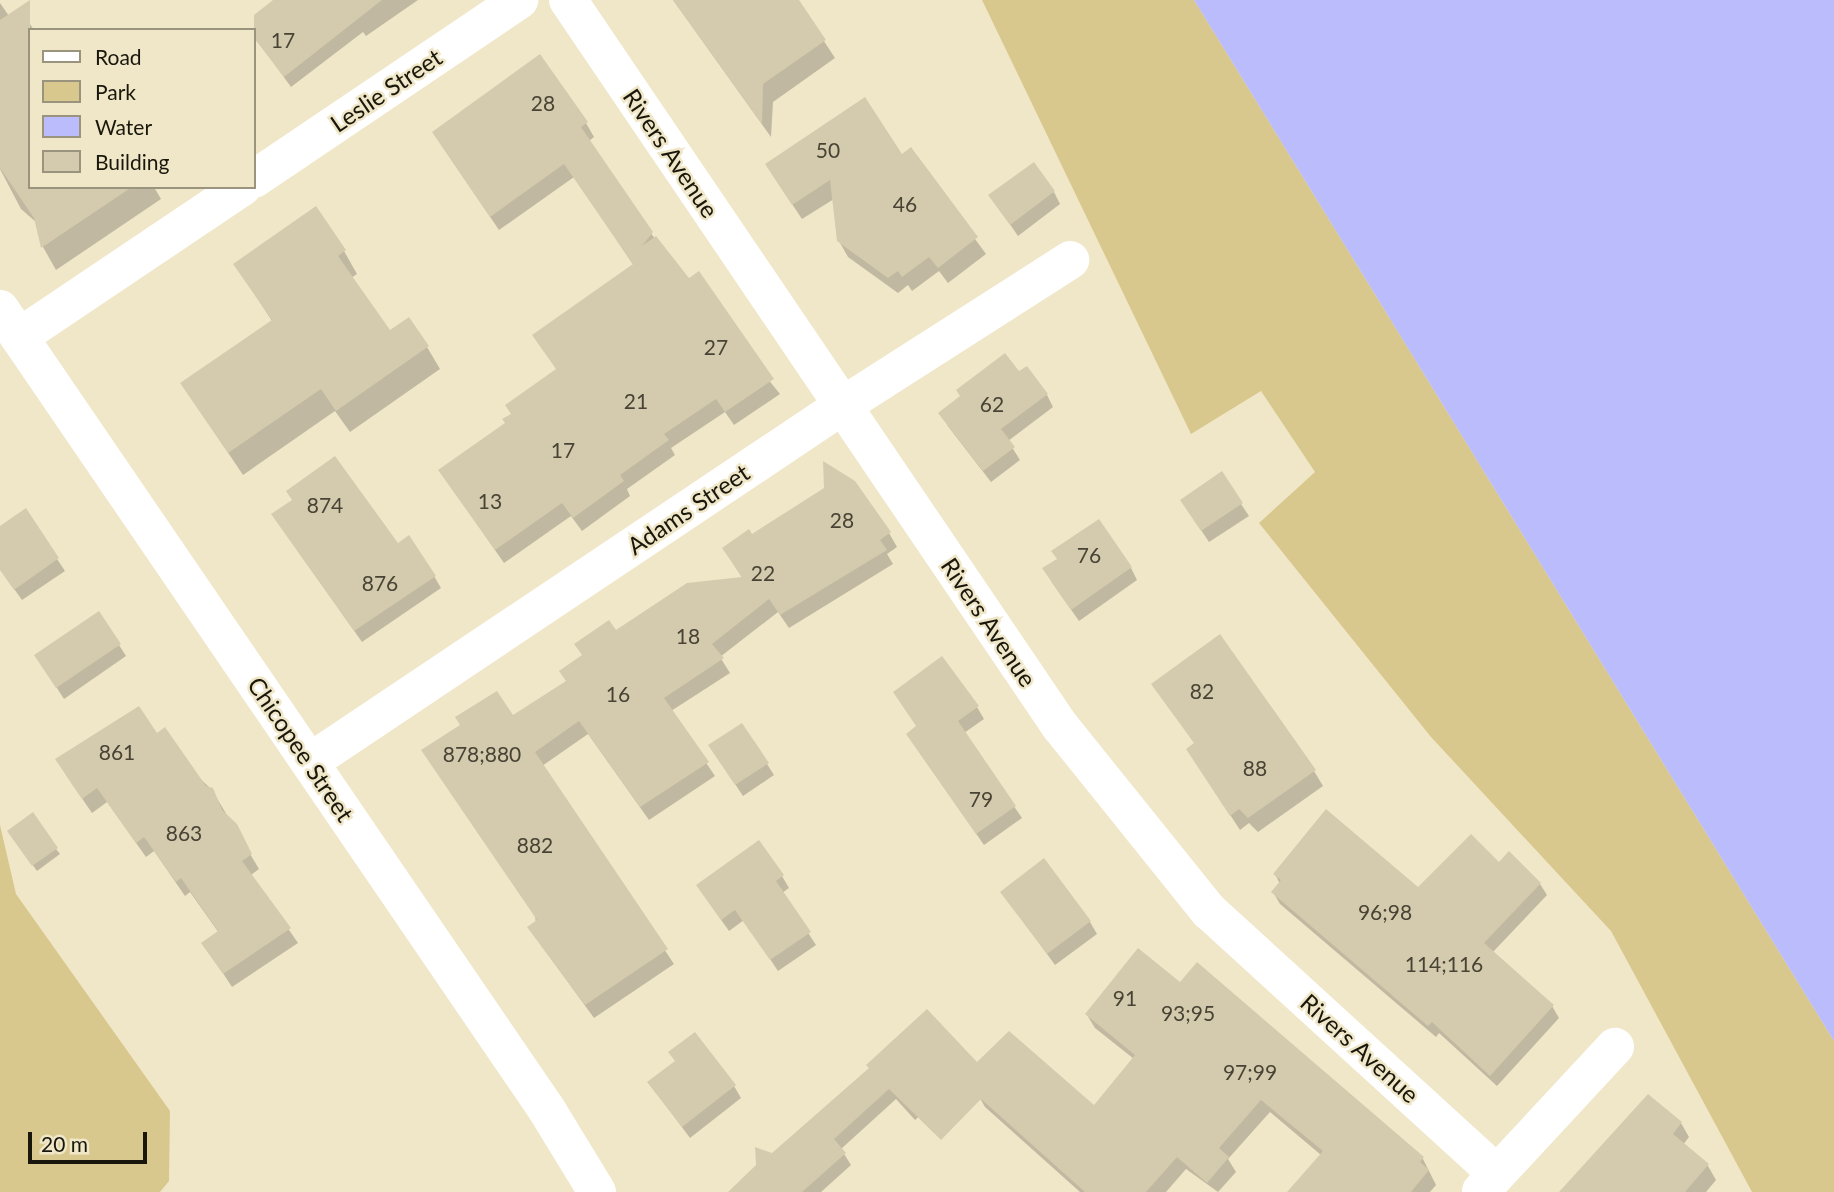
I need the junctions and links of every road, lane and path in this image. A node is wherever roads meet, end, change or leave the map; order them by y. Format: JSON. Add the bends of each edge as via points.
{"nodes":[{"id":1,"x":519,"y":0,"type":"edge"},
{"id":2,"x":568,"y":0,"type":"edge"},
{"id":3,"x":256,"y":178,"type":"edge"},
{"id":4,"x":239,"y":189,"type":"edge"},
{"id":5,"x":1070,"y":260,"type":"dead end"},
{"id":6,"x":9,"y":323,"type":"edge"},
{"id":7,"x":842,"y":406,"type":"junction"},
{"id":8,"x":310,"y":762,"type":"junction"},
{"id":9,"x":1615,"y":1047,"type":"dead end"},
{"id":10,"x":1488,"y":1182,"type":"edge"},
{"id":11,"x":597,"y":1192,"type":"edge"}],
"edges":[{"from":1,"to":3,"type":"street","name":"Leslie Street"},
{"from":2,"to":7,"type":"street","name":"Rivers Avenue"},
{"from":4,"to":6,"type":"street"},
{"from":5,"to":7,"type":"street","name":"Adams Street"},
{"from":6,"to":8,"type":"street","name":"Chicopee Street"},
{"from":7,"to":8,"type":"street","name":"Adams Street"},
{"from":7,"to":10,"type":"street","name":"Rivers Avenue","via":[[1060,726],[1209,911]]},
{"from":8,"to":11,"type":"street","name":"Chicopee Street","via":[[547,1110]]},
{"from":9,"to":10,"type":"street"}]}
